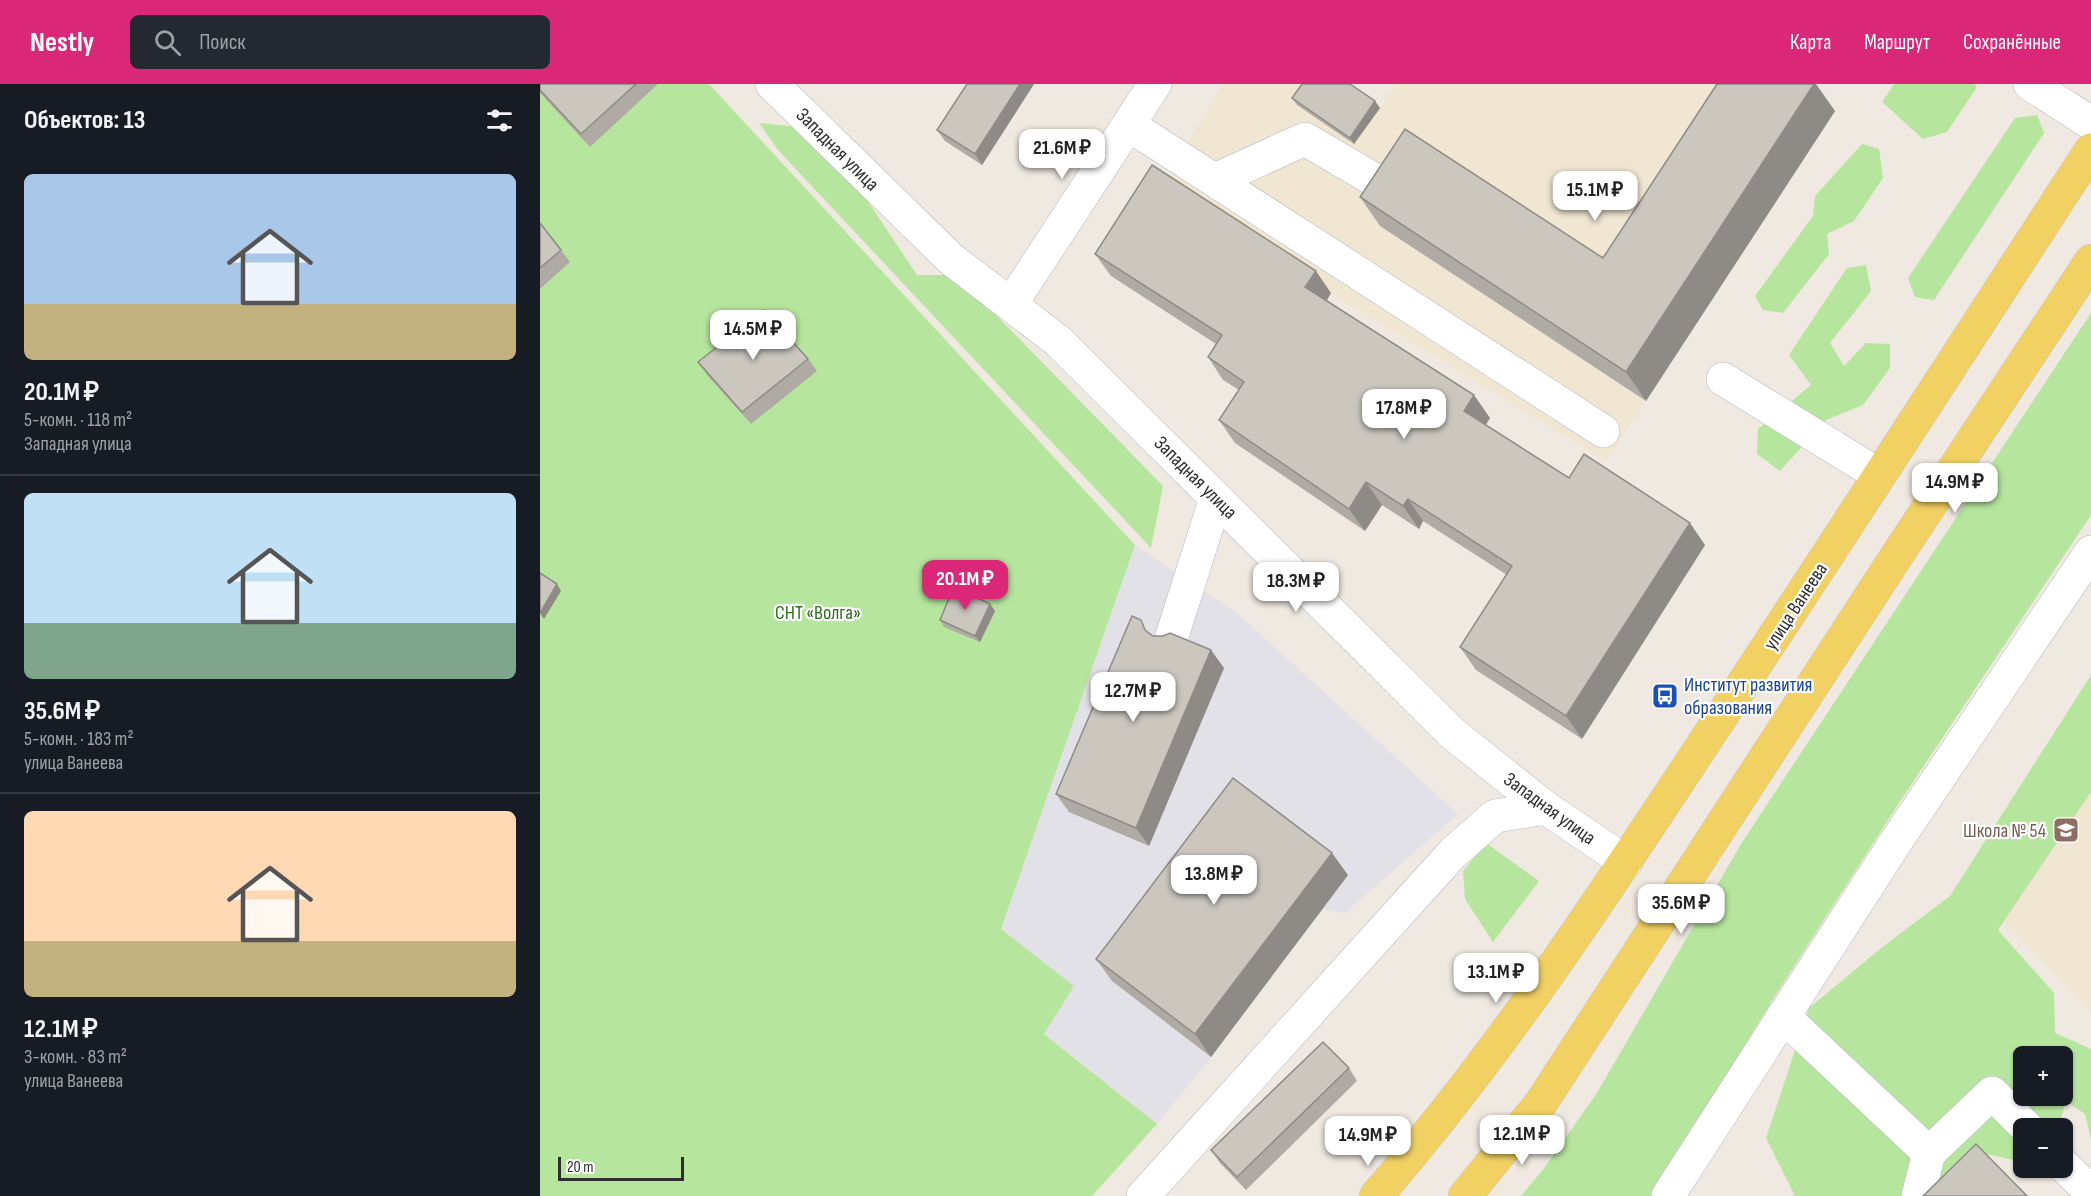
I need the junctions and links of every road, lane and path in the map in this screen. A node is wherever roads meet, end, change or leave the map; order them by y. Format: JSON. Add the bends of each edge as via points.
{"nodes":[{"id":1,"x":772,"y":84,"type":"edge"},
{"id":2,"x":1155,"y":84,"type":"edge"},
{"id":3,"x":2030,"y":84,"type":"edge"},
{"id":4,"x":2091,"y":123,"type":"edge"},
{"id":5,"x":1129,"y":125,"type":"junction"},
{"id":6,"x":2091,"y":150,"type":"edge"},
{"id":7,"x":1373,"y":179,"type":"edge"},
{"id":8,"x":1215,"y":180,"type":"junction"},
{"id":9,"x":2091,"y":261,"type":"edge"},
{"id":10,"x":1011,"y":304,"type":"junction"},
{"id":11,"x":1723,"y":379,"type":"dead end"},
{"id":12,"x":1604,"y":431,"type":"dead end"},
{"id":13,"x":1879,"y":474,"type":"junction"},
{"id":14,"x":1216,"y":498,"type":"junction"},
{"id":15,"x":2091,"y":552,"type":"edge"},
{"id":16,"x":1172,"y":636,"type":"edge"},
{"id":17,"x":1546,"y":808,"type":"junction"},
{"id":18,"x":1626,"y":862,"type":"junction"},
{"id":19,"x":1783,"y":1016,"type":"junction"},
{"id":20,"x":2017,"y":1118,"type":"edge"},
{"id":21,"x":1929,"y":1153,"type":"junction"},
{"id":22,"x":2073,"y":1175,"type":"edge"},
{"id":23,"x":1400,"y":1183,"type":"edge"},
{"id":24,"x":2091,"y":1192,"type":"edge"},
{"id":25,"x":1143,"y":1196,"type":"edge"},
{"id":26,"x":1376,"y":1196,"type":"edge"},
{"id":27,"x":1464,"y":1196,"type":"edge"},
{"id":28,"x":1668,"y":1196,"type":"edge"},
{"id":29,"x":1918,"y":1196,"type":"edge"}],
"edges":[{"from":1,"to":10,"type":"street","name":"Западная улица","via":[[943,251]]},
{"from":2,"to":5,"type":"street"},
{"from":3,"to":4,"type":"street"},
{"from":5,"to":8,"type":"street"},
{"from":5,"to":10,"type":"street"},
{"from":6,"to":13,"type":"main road","name":"улица Ванеева"},
{"from":7,"to":8,"type":"street","via":[[1305,139]]},
{"from":8,"to":12,"type":"street"},
{"from":9,"to":27,"type":"main road","via":[[1541,1103]]},
{"from":10,"to":14,"type":"street","name":"Западная улица","via":[[1058,341]]},
{"from":11,"to":13,"type":"street"},
{"from":13,"to":18,"type":"main road","name":"улица Ванеева"},
{"from":14,"to":16,"type":"street"},
{"from":14,"to":17,"type":"street","name":"Западная улица","via":[[1453,734]]},
{"from":15,"to":19,"type":"street"},
{"from":17,"to":18,"type":"street","name":"Западная улица"},
{"from":17,"to":25,"type":"street","via":[[1495,816],[1453,853]]},
{"from":18,"to":23,"type":"main road","name":"улица Ванеева"},
{"from":19,"to":21,"type":"street"},
{"from":19,"to":28,"type":"street"},
{"from":20,"to":21,"type":"street","via":[[1992,1094]]},
{"from":21,"to":29,"type":"street"},
{"from":22,"to":24,"type":"street"},
{"from":23,"to":26,"type":"main road","name":"улица Ванеева"}]}
